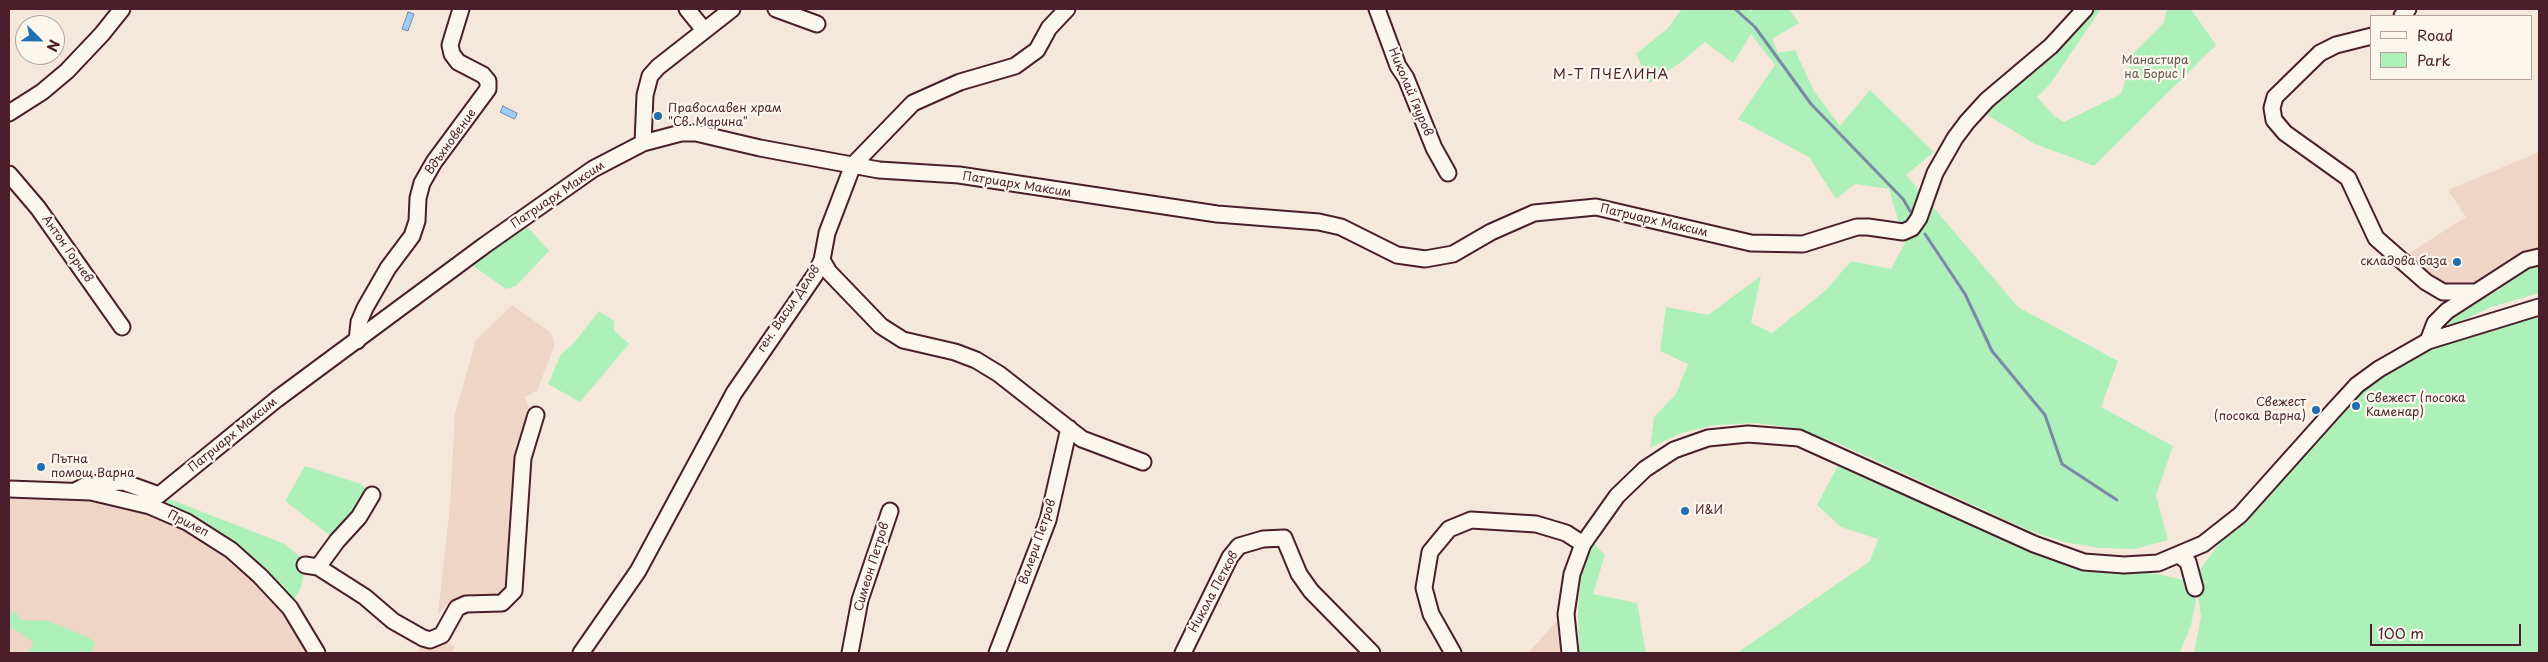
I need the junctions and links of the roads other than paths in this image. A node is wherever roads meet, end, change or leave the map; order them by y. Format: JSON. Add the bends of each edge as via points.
{"nodes":[{"id":1,"x":122,"y":9,"type":"edge"},
{"id":2,"x":461,"y":9,"type":"edge"},
{"id":3,"x":687,"y":9,"type":"edge"},
{"id":4,"x":732,"y":9,"type":"edge"},
{"id":5,"x":776,"y":9,"type":"edge"},
{"id":6,"x":1067,"y":9,"type":"edge"},
{"id":7,"x":1377,"y":9,"type":"edge"},
{"id":8,"x":2085,"y":9,"type":"edge"},
{"id":9,"x":817,"y":24,"type":"dead end"},
{"id":10,"x":704,"y":30,"type":"junction"},
{"id":11,"x":2370,"y":36,"type":"edge"},
{"id":12,"x":9,"y":114,"type":"edge"},
{"id":13,"x":643,"y":143,"type":"junction"},
{"id":14,"x":853,"y":165,"type":"junction"},
{"id":15,"x":9,"y":174,"type":"edge"},
{"id":16,"x":1448,"y":174,"type":"dead end"},
{"id":17,"x":2539,"y":257,"type":"edge"},
{"id":18,"x":822,"y":260,"type":"junction"},
{"id":19,"x":2476,"y":292,"type":"junction"},
{"id":20,"x":2539,"y":307,"type":"edge"},
{"id":21,"x":122,"y":327,"type":"dead end"},
{"id":22,"x":357,"y":341,"type":"junction"},
{"id":23,"x":2428,"y":341,"type":"junction"},
{"id":24,"x":536,"y":415,"type":"dead end"},
{"id":25,"x":1070,"y":428,"type":"junction"},
{"id":26,"x":1143,"y":462,"type":"dead end"},
{"id":27,"x":9,"y":490,"type":"edge"},
{"id":28,"x":77,"y":490,"type":"junction"},
{"id":29,"x":372,"y":495,"type":"dead end"},
{"id":30,"x":890,"y":511,"type":"dead end"},
{"id":31,"x":1583,"y":544,"type":"junction"},
{"id":32,"x":2179,"y":555,"type":"junction"},
{"id":33,"x":2195,"y":588,"type":"dead end"},
{"id":34,"x":317,"y":653,"type":"edge"},
{"id":35,"x":581,"y":653,"type":"edge"},
{"id":36,"x":850,"y":653,"type":"edge"},
{"id":37,"x":997,"y":653,"type":"edge"},
{"id":38,"x":1183,"y":653,"type":"edge"},
{"id":39,"x":1372,"y":653,"type":"edge"},
{"id":40,"x":1452,"y":653,"type":"edge"},
{"id":41,"x":1570,"y":653,"type":"edge"}],
"edges":[{"from":1,"to":12,"type":"street","via":[[67,71]]},
{"from":2,"to":22,"type":"street","name":"Вдъхновение","via":[[450,45],[452,54],[458,62],[483,74],[488,81],[488,89],[422,183],[412,236],[388,268],[365,308],[359,322]]},
{"from":3,"to":10,"type":"street"},
{"from":4,"to":10,"type":"street"},
{"from":5,"to":9,"type":"street"},
{"from":6,"to":14,"type":"street","name":"ген. Васил Делов","via":[[1049,28],[1037,50],[1015,66],[960,82],[912,103]]},
{"from":7,"to":16,"type":"street","name":"Николай Гяуров","via":[[1398,66]]},
{"from":8,"to":14,"type":"street","name":"Патриарх Максим","via":[[2051,46],[1987,100],[1967,122],[1935,173],[1915,223],[1903,232],[1857,227],[1803,244],[1776,245],[1708,234],[1596,207],[1534,213],[1453,254],[1425,259],[1397,255],[1341,227],[1319,222],[1218,214],[1033,188],[1014,182],[959,175],[902,173]]},
{"from":10,"to":13,"type":"street","via":[[650,76],[645,95]]},
{"from":11,"to":19,"type":"street","via":[[2336,45],[2320,53],[2275,97],[2272,108],[2274,120],[2285,132],[2348,178],[2376,238],[2426,282],[2443,292]]},
{"from":13,"to":14,"type":"street","name":"Патриарх Максим","via":[[681,133],[696,133]]},
{"from":13,"to":22,"type":"street","name":"Патриарх Максим","via":[[593,169],[485,244]]},
{"from":14,"to":18,"type":"street","name":"ген. Васил Делов","via":[[827,233]]},
{"from":15,"to":21,"type":"street","name":"Антон Горчев","via":[[38,208]]},
{"from":17,"to":19,"type":"street","via":[[2526,260]]},
{"from":18,"to":25,"type":"street","via":[[829,272],[881,326],[904,340],[976,360],[1000,374]]},
{"from":18,"to":35,"type":"street","name":"ген. Васил Делов","via":[[734,393],[638,571]]},
{"from":19,"to":23,"type":"street","via":[[2435,323]]},
{"from":20,"to":23,"type":"street"},
{"from":22,"to":28,"type":"street","name":"Патриарх Максим","via":[[243,425],[159,494],[123,482],[88,484]]},
{"from":23,"to":32,"type":"street","via":[[2357,385],[2240,515],[2203,544]]},
{"from":24,"to":29,"type":"street","via":[[524,458],[514,591],[502,603],[466,604],[457,608],[447,630],[437,638],[423,638],[392,621],[365,597],[311,566],[360,517]]},
{"from":25,"to":26,"type":"street","via":[[1095,446]]},
{"from":25,"to":37,"type":"street","name":"Валери Петров","via":[[1048,520]]},
{"from":27,"to":28,"type":"street","name":"Прилеп"},
{"from":28,"to":34,"type":"street","name":"Прилеп","via":[[150,506],[214,538],[275,591],[290,608]]},
{"from":30,"to":36,"type":"street","name":"Симеон Петров","via":[[860,600]]},
{"from":31,"to":32,"type":"street","via":[[1617,496],[1644,469],[1674,450],[1700,441],[1748,434],[1799,438],[2034,544],[2084,562],[2124,565],[2158,562]]},
{"from":31,"to":40,"type":"street","via":[[1566,534],[1536,524],[1471,520],[1449,529],[1430,552],[1424,588],[1431,614]]},
{"from":31,"to":41,"type":"street","via":[[1572,574],[1566,614]]},
{"from":32,"to":33,"type":"street","via":[[2188,562]]},
{"from":38,"to":39,"type":"street","name":"Никола Петков","via":[[1230,557],[1239,546],[1263,539],[1284,538],[1299,574],[1312,591]]}]}
